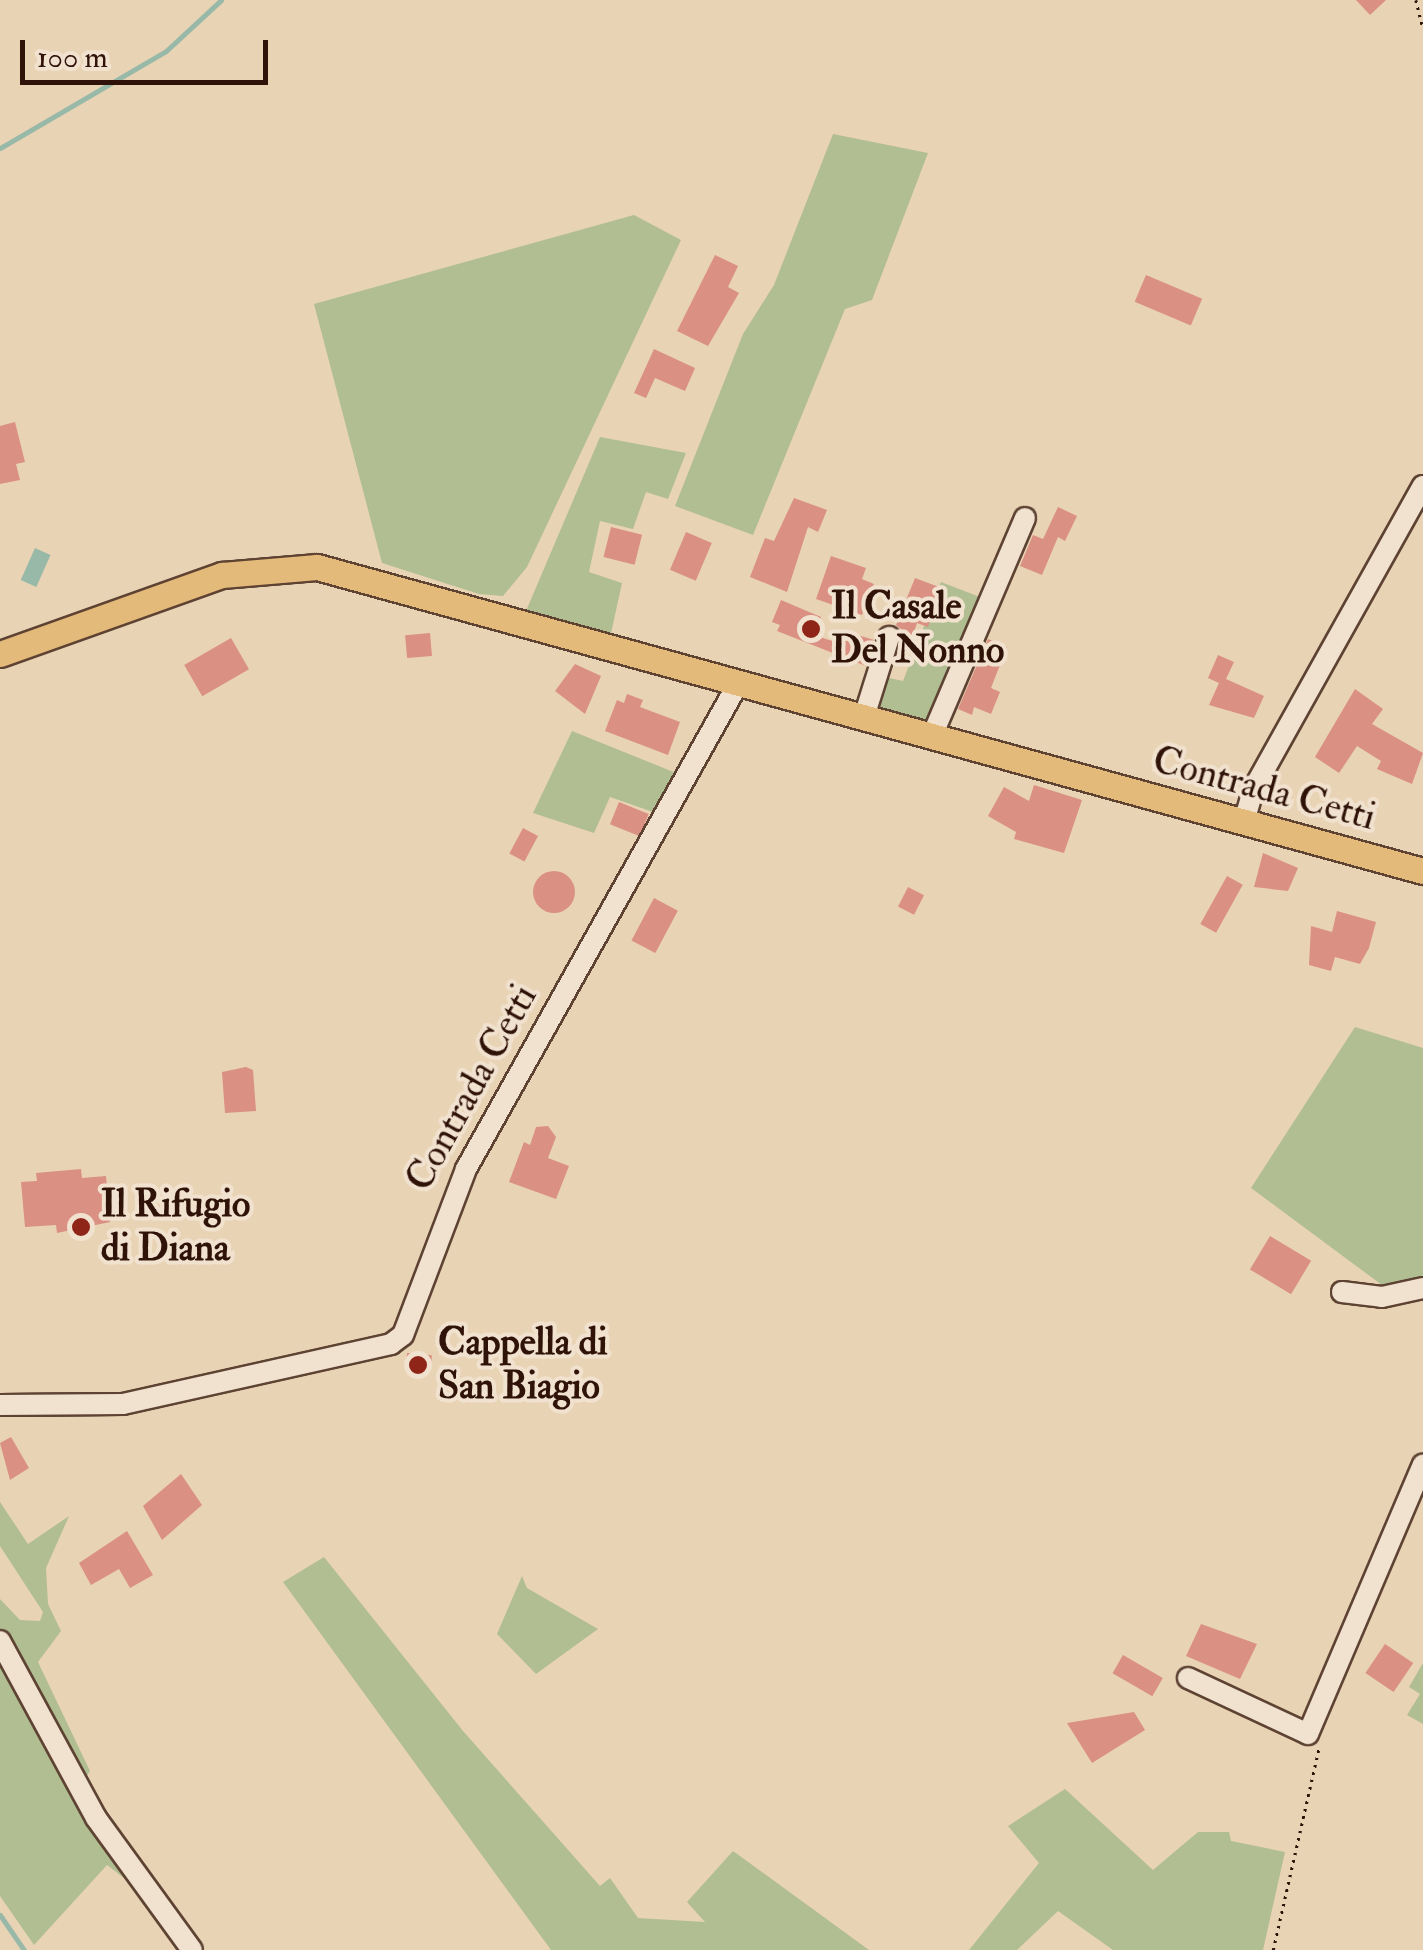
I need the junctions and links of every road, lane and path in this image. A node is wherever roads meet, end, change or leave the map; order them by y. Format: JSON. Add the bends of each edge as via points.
{"nodes":[{"id":1,"x":1416,"y":0,"type":"edge"},
{"id":2,"x":1423,"y":28,"type":"edge"},
{"id":3,"x":1423,"y":486,"type":"edge"},
{"id":4,"x":1024,"y":518,"type":"dead end"},
{"id":5,"x":890,"y":636,"type":"dead end"},
{"id":6,"x":0,"y":654,"type":"edge"},
{"id":7,"x":739,"y":682,"type":"junction"},
{"id":8,"x":864,"y":717,"type":"junction"},
{"id":9,"x":932,"y":736,"type":"junction"},
{"id":10,"x":1244,"y":822,"type":"junction"},
{"id":11,"x":1423,"y":871,"type":"edge"},
{"id":12,"x":1423,"y":1288,"type":"edge"},
{"id":13,"x":1342,"y":1292,"type":"dead end"},
{"id":14,"x":0,"y":1405,"type":"edge"},
{"id":15,"x":1423,"y":1464,"type":"edge"},
{"id":16,"x":0,"y":1641,"type":"edge"},
{"id":17,"x":1188,"y":1678,"type":"dead end"},
{"id":18,"x":1322,"y":1732,"type":"dead end"},
{"id":19,"x":192,"y":1950,"type":"edge"},
{"id":20,"x":1274,"y":1950,"type":"edge"}],
"edges":[{"from":1,"to":2,"type":"path"},
{"from":3,"to":10,"type":"street","via":[[1254,788]]},
{"from":4,"to":9,"type":"street"},
{"from":5,"to":8,"type":"street"},
{"from":6,"to":7,"type":"main road","name":"Contrada Cetti","via":[[222,575],[294,566],[410,589]]},
{"from":7,"to":8,"type":"main road","name":"Contrada Cetti"},
{"from":7,"to":14,"type":"street","name":"Contrada Cetti","via":[[466,1169],[403,1335],[391,1344],[123,1404]]},
{"from":8,"to":9,"type":"main road","name":"Contrada Cetti"},
{"from":9,"to":10,"type":"main road","name":"Contrada Cetti"},
{"from":10,"to":11,"type":"main road","name":"Contrada Cetti"},
{"from":12,"to":13,"type":"street","via":[[1382,1297]]},
{"from":15,"to":17,"type":"street","via":[[1308,1734]]},
{"from":16,"to":19,"type":"street","via":[[96,1818]]},
{"from":18,"to":20,"type":"path"}]}
